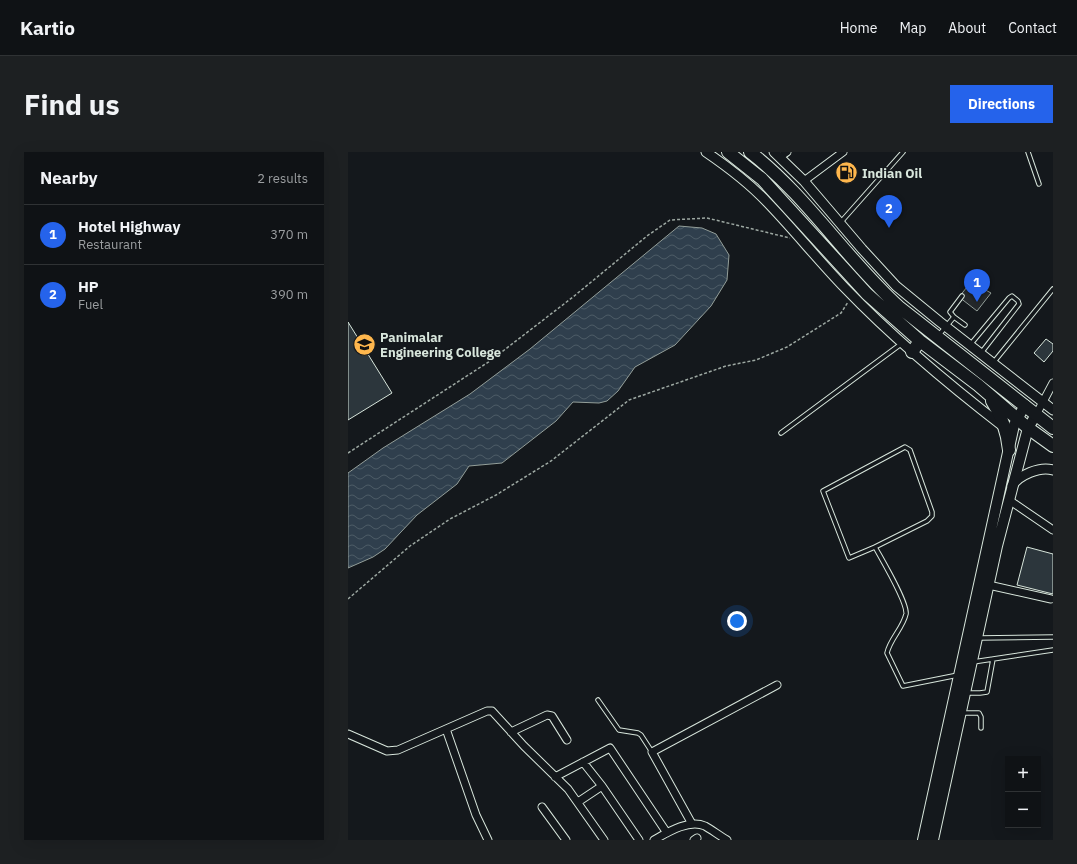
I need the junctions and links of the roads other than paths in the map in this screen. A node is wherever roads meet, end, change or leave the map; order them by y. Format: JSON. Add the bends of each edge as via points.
{"nodes":[{"id":1,"x":706,"y":152,"type":"edge"},
{"id":2,"x":728,"y":152,"type":"edge"},
{"id":3,"x":750,"y":152,"type":"edge"},
{"id":4,"x":843,"y":152,"type":"edge"},
{"id":5,"x":903,"y":152,"type":"edge"},
{"id":6,"x":1028,"y":152,"type":"edge"},
{"id":7,"x":780,"y":154,"type":"edge"},
{"id":8,"x":804,"y":181,"type":"junction"},
{"id":9,"x":1039,"y":184,"type":"dead end"},
{"id":10,"x":768,"y":195,"type":"junction"},
{"id":11,"x":840,"y":224,"type":"junction"},
{"id":12,"x":1053,"y":289,"type":"edge"},
{"id":13,"x":962,"y":296,"type":"dead end"},
{"id":14,"x":954,"y":317,"type":"junction"},
{"id":15,"x":965,"y":325,"type":"dead end"},
{"id":16,"x":945,"y":327,"type":"junction"},
{"id":17,"x":937,"y":337,"type":"junction"},
{"id":18,"x":920,"y":341,"type":"junction"},
{"id":19,"x":902,"y":343,"type":"junction"},
{"id":20,"x":970,"y":346,"type":"junction"},
{"id":21,"x":912,"y":352,"type":"junction"},
{"id":22,"x":980,"y":354,"type":"junction"},
{"id":23,"x":992,"y":364,"type":"junction"},
{"id":24,"x":1053,"y":383,"type":"edge"},
{"id":25,"x":978,"y":384,"type":"junction"},
{"id":26,"x":1044,"y":403,"type":"junction"},
{"id":27,"x":1025,"y":405,"type":"junction"},
{"id":28,"x":1053,"y":410,"type":"edge"},
{"id":29,"x":1036,"y":415,"type":"junction"},
{"id":30,"x":1017,"y":418,"type":"junction"},
{"id":31,"x":1006,"y":428,"type":"junction"},
{"id":32,"x":1028,"y":428,"type":"junction"},
{"id":33,"x":1053,"y":428,"type":"edge"},
{"id":34,"x":781,"y":434,"type":"dead end"},
{"id":35,"x":1053,"y":446,"type":"edge"},
{"id":36,"x":1009,"y":450,"type":"junction"},
{"id":37,"x":1053,"y":470,"type":"edge"},
{"id":38,"x":1012,"y":487,"type":"junction"},
{"id":39,"x":1008,"y":500,"type":"junction"},
{"id":40,"x":1052,"y":528,"type":"edge"},
{"id":41,"x":875,"y":547,"type":"junction"},
{"id":42,"x":985,"y":584,"type":"junction"},
{"id":43,"x":1051,"y":598,"type":"dead end"},
{"id":44,"x":1053,"y":637,"type":"edge"},
{"id":45,"x":977,"y":638,"type":"junction"},
{"id":46,"x":1053,"y":650,"type":"edge"},
{"id":47,"x":993,"y":659,"type":"junction"},
{"id":48,"x":972,"y":662,"type":"junction"},
{"id":49,"x":960,"y":675,"type":"junction"},
{"id":50,"x":776,"y":685,"type":"dead end"},
{"id":51,"x":966,"y":693,"type":"junction"},
{"id":52,"x":598,"y":700,"type":"dead end"},
{"id":53,"x":961,"y":713,"type":"junction"},
{"id":54,"x":981,"y":728,"type":"dead end"},
{"id":55,"x":446,"y":729,"type":"junction"},
{"id":56,"x":511,"y":732,"type":"junction"},
{"id":57,"x":348,"y":734,"type":"edge"},
{"id":58,"x":567,"y":740,"type":"dead end"},
{"id":59,"x":652,"y":752,"type":"junction"},
{"id":60,"x":583,"y":762,"type":"junction"},
{"id":61,"x":555,"y":777,"type":"junction"},
{"id":62,"x":602,"y":786,"type":"junction"},
{"id":63,"x":578,"y":802,"type":"junction"},
{"id":64,"x":542,"y":807,"type":"dead end"},
{"id":65,"x":692,"y":824,"type":"junction"},
{"id":66,"x":667,"y":833,"type":"junction"},
{"id":67,"x":488,"y":840,"type":"edge"},
{"id":68,"x":566,"y":840,"type":"edge"},
{"id":69,"x":604,"y":840,"type":"edge"},
{"id":70,"x":639,"y":840,"type":"edge"},
{"id":71,"x":654,"y":840,"type":"edge"},
{"id":72,"x":727,"y":840,"type":"edge"},
{"id":73,"x":923,"y":840,"type":"edge"},
{"id":74,"x":933,"y":840,"type":"edge"}],
"edges":[{"from":1,"to":10,"type":"street"},
{"from":2,"to":10,"type":"highway","via":[[762,179]]},
{"from":3,"to":17,"type":"highway","via":[[785,182],[887,296]]},
{"from":4,"to":8,"type":"street"},
{"from":5,"to":11,"type":"lane"},
{"from":6,"to":9,"type":"lane"},
{"from":7,"to":8,"type":"street"},
{"from":8,"to":11,"type":"street"},
{"from":10,"to":18,"type":"highway","via":[[867,294]]},
{"from":10,"to":19,"type":"street","via":[[803,242],[852,295]]},
{"from":11,"to":16,"type":"street","via":[[896,286]]},
{"from":12,"to":23,"type":"lane"},
{"from":13,"to":14,"type":"lane","via":[[950,312]]},
{"from":14,"to":15,"type":"lane"},
{"from":14,"to":16,"type":"lane"},
{"from":16,"to":17,"type":"lane"},
{"from":16,"to":20,"type":"street"},
{"from":17,"to":27,"type":"highway"},
{"from":18,"to":21,"type":"highway"},
{"from":18,"to":25,"type":"highway"},
{"from":19,"to":21,"type":"street"},
{"from":19,"to":34,"type":"lane"},
{"from":20,"to":22,"type":"street"},
{"from":20,"to":22,"type":"lane","via":[[1012,296],[1019,304]]},
{"from":21,"to":31,"type":"street","via":[[968,400]]},
{"from":22,"to":23,"type":"street"},
{"from":23,"to":26,"type":"street"},
{"from":24,"to":26,"type":"street","via":[[1048,389]]},
{"from":25,"to":30,"type":"highway"},
{"from":25,"to":31,"type":"highway","via":[[996,408]]},
{"from":26,"to":28,"type":"street"},
{"from":26,"to":29,"type":"street"},
{"from":27,"to":29,"type":"highway"},
{"from":27,"to":30,"type":"main road"},
{"from":29,"to":32,"type":"main road"},
{"from":29,"to":33,"type":"highway"},
{"from":30,"to":32,"type":"highway"},
{"from":30,"to":36,"type":"main road"},
{"from":31,"to":36,"type":"highway"},
{"from":32,"to":35,"type":"highway"},
{"from":32,"to":38,"type":"main road"},
{"from":36,"to":42,"type":"main road"},
{"from":37,"to":38,"type":"street","via":[[1042,469],[1020,478]]},
{"from":38,"to":39,"type":"main road"},
{"from":39,"to":40,"type":"street"},
{"from":39,"to":42,"type":"main road"},
{"from":41,"to":41,"type":"lane","via":[[932,516],[910,450],[905,447],[823,491],[849,558]]},
{"from":41,"to":49,"type":"lane","via":[[906,610],[887,653],[902,684],[906,686]]},
{"from":42,"to":43,"type":"street"},
{"from":42,"to":45,"type":"main road"},
{"from":42,"to":49,"type":"main road"},
{"from":44,"to":45,"type":"lane"},
{"from":45,"to":48,"type":"main road"},
{"from":46,"to":47,"type":"lane"},
{"from":47,"to":48,"type":"lane"},
{"from":47,"to":51,"type":"lane","via":[[987,692]]},
{"from":48,"to":51,"type":"main road"},
{"from":49,"to":73,"type":"main road"},
{"from":50,"to":59,"type":"street"},
{"from":51,"to":53,"type":"main road"},
{"from":52,"to":59,"type":"lane","via":[[619,730],[641,735]]},
{"from":53,"to":54,"type":"lane","via":[[979,713]]},
{"from":53,"to":74,"type":"main road"},
{"from":55,"to":56,"type":"street","via":[[492,711]]},
{"from":55,"to":57,"type":"street","via":[[398,750],[387,751]]},
{"from":55,"to":67,"type":"street","via":[[476,815]]},
{"from":56,"to":58,"type":"street","via":[[547,715],[552,716]]},
{"from":56,"to":61,"type":"street"},
{"from":59,"to":65,"type":"street"},
{"from":60,"to":61,"type":"street"},
{"from":60,"to":62,"type":"street"},
{"from":60,"to":66,"type":"street","via":[[608,748],[612,749]]},
{"from":61,"to":63,"type":"street"},
{"from":62,"to":63,"type":"street"},
{"from":62,"to":70,"type":"street"},
{"from":63,"to":69,"type":"street"},
{"from":64,"to":68,"type":"street"},
{"from":65,"to":66,"type":"street"},
{"from":65,"to":72,"type":"street","via":[[705,826]]},
{"from":66,"to":71,"type":"street"}]}
